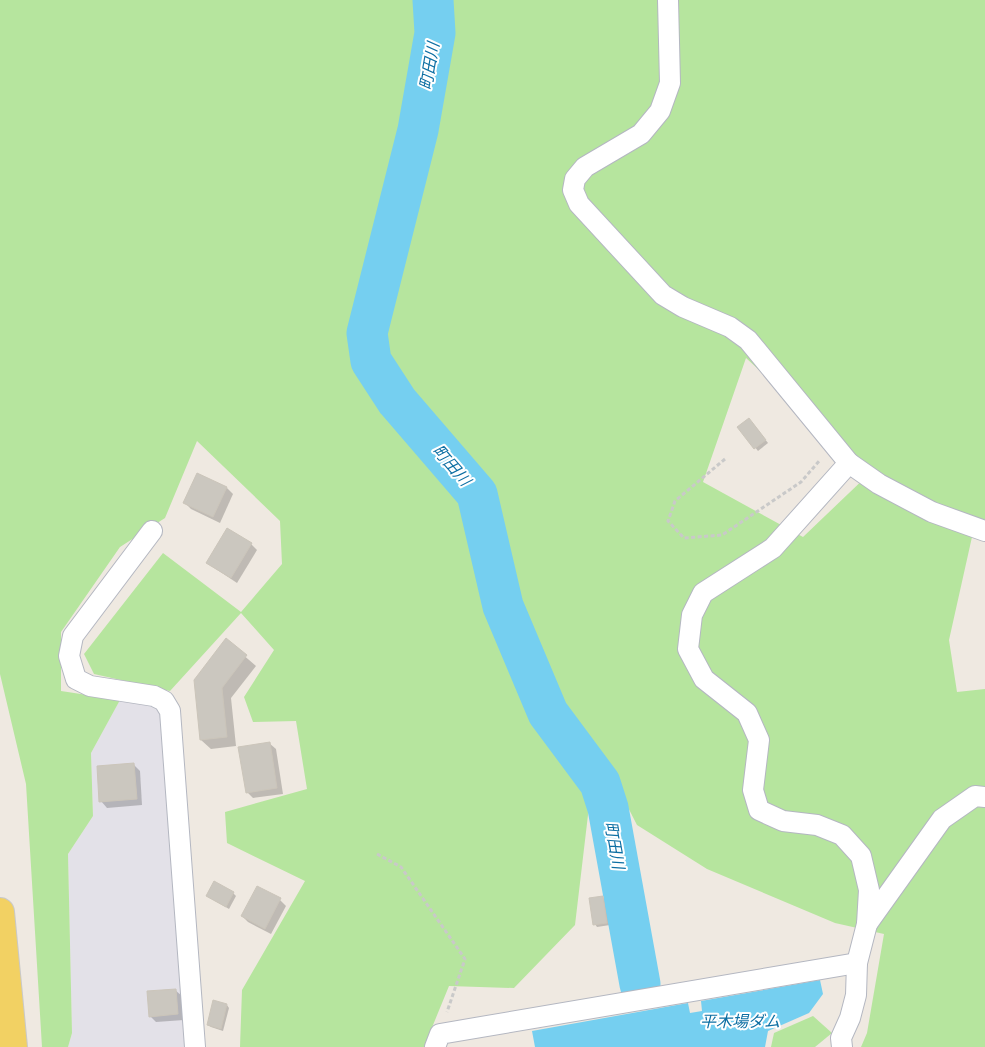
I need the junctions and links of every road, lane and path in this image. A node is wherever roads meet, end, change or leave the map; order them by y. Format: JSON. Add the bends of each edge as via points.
{"nodes":[{"id":1,"x":668,"y":0,"type":"edge"},
{"id":2,"x":833,"y":444,"type":"junction"},
{"id":3,"x":725,"y":458,"type":"dead end"},
{"id":4,"x":849,"y":463,"type":"junction"},
{"id":5,"x":152,"y":531,"type":"dead end"},
{"id":6,"x":985,"y":531,"type":"edge"},
{"id":7,"x":985,"y":797,"type":"edge"},
{"id":8,"x":377,"y":854,"type":"dead end"},
{"id":9,"x":0,"y":912,"type":"edge"},
{"id":10,"x":867,"y":924,"type":"junction"},
{"id":11,"x":857,"y":963,"type":"junction"},
{"id":12,"x":437,"y":1041,"type":"edge"},
{"id":13,"x":13,"y":1047,"type":"edge"},
{"id":14,"x":196,"y":1047,"type":"edge"},
{"id":15,"x":842,"y":1047,"type":"edge"}],
"edges":[{"from":1,"to":2,"type":"street","via":[[670,83],[660,111],[641,134],[585,167],[576,179],[574,190],[579,204],[663,295],[730,327],[748,340]]},
{"from":2,"to":3,"type":"path","via":[[801,482],[722,535],[684,538],[668,521],[674,501]]},
{"from":2,"to":4,"type":"street"},
{"from":4,"to":6,"type":"street","via":[[879,484],[932,512]]},
{"from":4,"to":10,"type":"street","via":[[773,548],[703,593],[692,615],[688,649],[704,680],[747,713],[759,740],[753,790],[759,810],[783,821],[817,825],[842,835],[861,856],[869,890]]},
{"from":5,"to":14,"type":"street","via":[[73,636],[69,656],[76,680],[90,686],[154,696],[164,701],[170,711]]},
{"from":7,"to":10,"type":"street","via":[[975,796],[942,819]]},
{"from":8,"to":12,"type":"path","via":[[401,867],[464,959]]},
{"from":9,"to":13,"type":"main road"},
{"from":10,"to":11,"type":"street"},
{"from":11,"to":12,"type":"street"},
{"from":11,"to":15,"type":"street","via":[[856,995],[841,1038]]}]}
